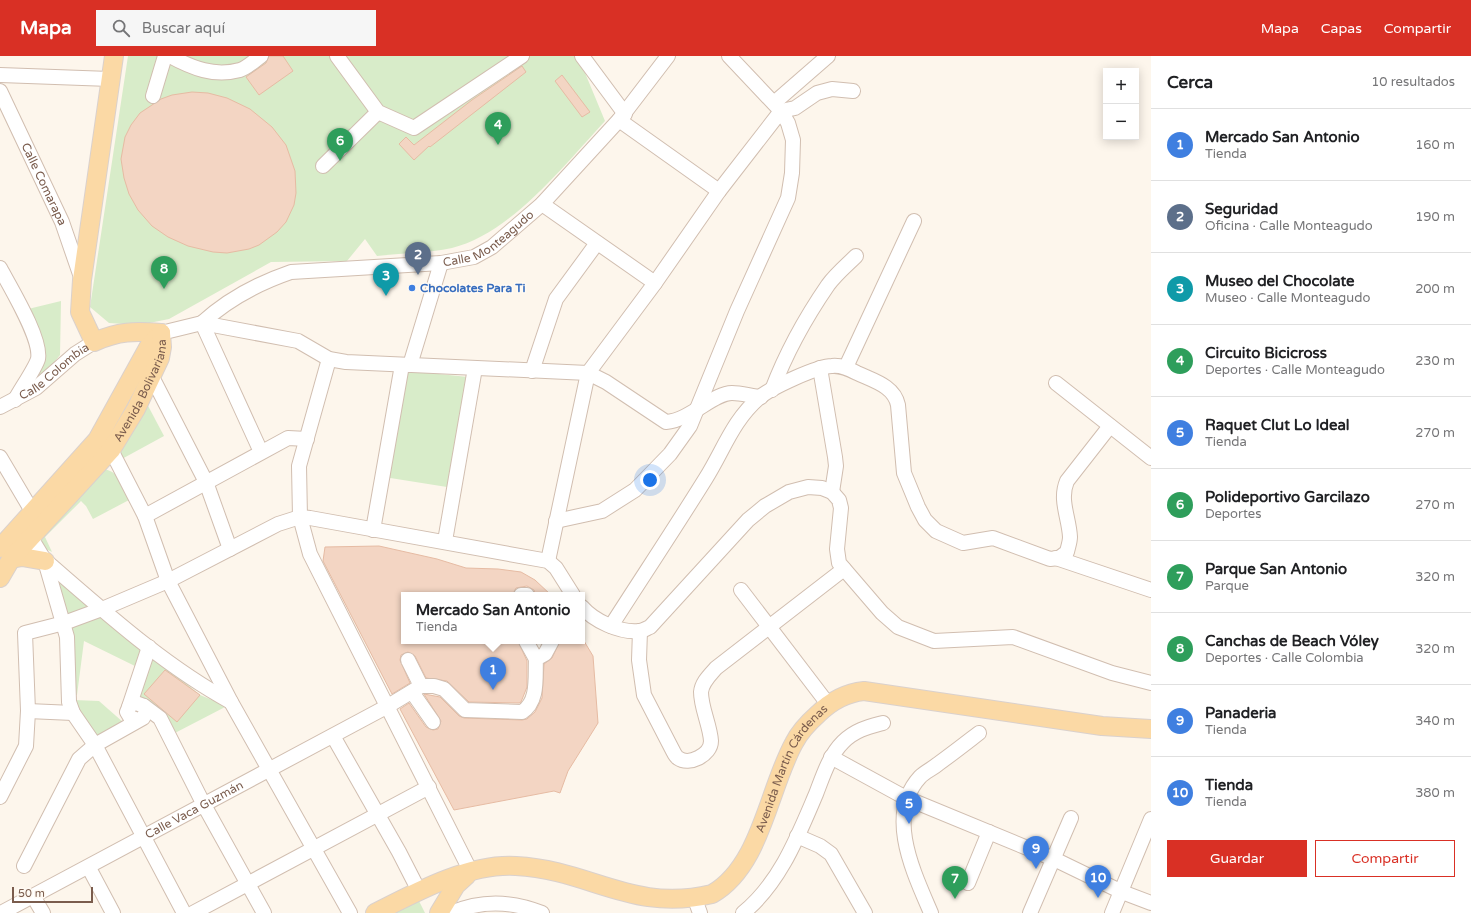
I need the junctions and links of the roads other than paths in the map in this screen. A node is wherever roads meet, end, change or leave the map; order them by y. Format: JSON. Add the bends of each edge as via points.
{"nodes":[{"id":1,"x":114,"y":56,"type":"edge"},
{"id":2,"x":165,"y":56,"type":"edge"},
{"id":3,"x":170,"y":56,"type":"edge"},
{"id":4,"x":261,"y":56,"type":"edge"},
{"id":5,"x":337,"y":56,"type":"edge"},
{"id":6,"x":522,"y":56,"type":"edge"},
{"id":7,"x":582,"y":56,"type":"edge"},
{"id":8,"x":668,"y":56,"type":"edge"},
{"id":9,"x":729,"y":56,"type":"edge"},
{"id":10,"x":828,"y":56,"type":"edge"},
{"id":11,"x":0,"y":75,"type":"edge"},
{"id":12,"x":110,"y":79,"type":"junction"},
{"id":13,"x":0,"y":91,"type":"edge"},
{"id":14,"x":854,"y":91,"type":"dead end"},
{"id":15,"x":153,"y":96,"type":"dead end"},
{"id":16,"x":778,"y":107,"type":"junction"},
{"id":17,"x":378,"y":112,"type":"junction"},
{"id":18,"x":622,"y":117,"type":"junction"},
{"id":19,"x":323,"y":166,"type":"dead end"},
{"id":20,"x":719,"y":191,"type":"junction"},
{"id":21,"x":542,"y":204,"type":"junction"},
{"id":22,"x":914,"y":221,"type":"dead end"},
{"id":23,"x":597,"y":242,"type":"junction"},
{"id":24,"x":856,"y":256,"type":"dead end"},
{"id":25,"x":441,"y":263,"type":"junction"},
{"id":26,"x":0,"y":268,"type":"edge"},
{"id":27,"x":82,"y":280,"type":"junction"},
{"id":28,"x":655,"y":283,"type":"junction"},
{"id":29,"x":202,"y":324,"type":"junction"},
{"id":30,"x":161,"y":333,"type":"junction"},
{"id":31,"x":94,"y":342,"type":"junction"},
{"id":32,"x":329,"y":359,"type":"junction"},
{"id":33,"x":406,"y":365,"type":"junction"},
{"id":34,"x":846,"y":367,"type":"junction"},
{"id":35,"x":476,"y":368,"type":"junction"},
{"id":36,"x":820,"y":368,"type":"junction"},
{"id":37,"x":532,"y":371,"type":"junction"},
{"id":38,"x":144,"y":373,"type":"junction"},
{"id":39,"x":588,"y":373,"type":"junction"},
{"id":40,"x":1056,"y":383,"type":"dead end"},
{"id":41,"x":766,"y":393,"type":"junction"},
{"id":42,"x":15,"y":400,"type":"junction"},
{"id":43,"x":0,"y":407,"type":"edge"},
{"id":44,"x":696,"y":411,"type":"junction"},
{"id":45,"x":1110,"y":426,"type":"junction"},
{"id":46,"x":307,"y":439,"type":"junction"},
{"id":47,"x":104,"y":445,"type":"junction"},
{"id":48,"x":261,"y":452,"type":"junction"},
{"id":49,"x":0,"y":458,"type":"edge"},
{"id":50,"x":1151,"y":458,"type":"edge"},
{"id":51,"x":206,"y":482,"type":"junction"},
{"id":52,"x":832,"y":492,"type":"junction"},
{"id":53,"x":32,"y":511,"type":"junction"},
{"id":54,"x":145,"y":516,"type":"junction"},
{"id":55,"x":300,"y":517,"type":"junction"},
{"id":56,"x":556,"y":521,"type":"junction"},
{"id":57,"x":373,"y":530,"type":"junction"},
{"id":58,"x":31,"y":538,"type":"junction"},
{"id":59,"x":445,"y":541,"type":"junction"},
{"id":60,"x":230,"y":549,"type":"junction"},
{"id":61,"x":5,"y":554,"type":"edge"},
{"id":62,"x":1056,"y":558,"type":"junction"},
{"id":63,"x":45,"y":561,"type":"junction"},
{"id":64,"x":548,"y":561,"type":"junction"},
{"id":65,"x":844,"y":569,"type":"junction"},
{"id":66,"x":0,"y":578,"type":"edge"},
{"id":67,"x":168,"y":581,"type":"junction"},
{"id":68,"x":741,"y":590,"type":"dead end"},
{"id":69,"x":1151,"y":590,"type":"edge"},
{"id":70,"x":571,"y":592,"type":"edge"},
{"id":71,"x":102,"y":609,"type":"junction"},
{"id":72,"x":585,"y":611,"type":"edge"},
{"id":73,"x":64,"y":623,"type":"junction"},
{"id":74,"x":610,"y":626,"type":"junction"},
{"id":75,"x":769,"y":627,"type":"junction"},
{"id":76,"x":640,"y":631,"type":"junction"},
{"id":77,"x":528,"y":644,"type":"edge"},
{"id":78,"x":550,"y":644,"type":"edge"},
{"id":79,"x":150,"y":647,"type":"junction"},
{"id":80,"x":536,"y":659,"type":"junction"},
{"id":81,"x":408,"y":660,"type":"dead end"},
{"id":82,"x":1151,"y":683,"type":"edge"},
{"id":83,"x":416,"y":689,"type":"junction"},
{"id":84,"x":231,"y":702,"type":"junction"},
{"id":85,"x":828,"y":704,"type":"junction"},
{"id":86,"x":388,"y":706,"type":"junction"},
{"id":87,"x":138,"y":709,"type":"junction"},
{"id":88,"x":28,"y":711,"type":"junction"},
{"id":89,"x":74,"y":713,"type":"junction"},
{"id":90,"x":433,"y":722,"type":"dead end"},
{"id":91,"x":883,"y":722,"type":"dead end"},
{"id":92,"x":1151,"y":729,"type":"edge"},
{"id":93,"x":980,"y":733,"type":"dead end"},
{"id":94,"x":333,"y":736,"type":"junction"},
{"id":95,"x":95,"y":744,"type":"junction"},
{"id":96,"x":831,"y":758,"type":"junction"},
{"id":97,"x":268,"y":771,"type":"junction"},
{"id":98,"x":429,"y":787,"type":"junction"},
{"id":99,"x":0,"y":797,"type":"edge"},
{"id":100,"x":906,"y":798,"type":"junction"},
{"id":101,"x":204,"y":805,"type":"junction"},
{"id":102,"x":377,"y":814,"type":"junction"},
{"id":103,"x":1072,"y":818,"type":"dead end"},
{"id":104,"x":1151,"y":819,"type":"edge"},
{"id":105,"x":989,"y":832,"type":"junction"},
{"id":106,"x":797,"y":836,"type":"junction"},
{"id":107,"x":145,"y":837,"type":"junction"},
{"id":108,"x":312,"y":848,"type":"junction"},
{"id":109,"x":1054,"y":859,"type":"junction"},
{"id":110,"x":24,"y":866,"type":"dead end"},
{"id":111,"x":88,"y":868,"type":"junction"},
{"id":112,"x":471,"y":872,"type":"junction"},
{"id":113,"x":248,"y":883,"type":"junction"},
{"id":114,"x":968,"y":883,"type":"dead end"},
{"id":115,"x":417,"y":892,"type":"junction"},
{"id":116,"x":1122,"y":892,"type":"junction"},
{"id":117,"x":34,"y":896,"type":"junction"},
{"id":118,"x":1151,"y":903,"type":"edge"},
{"id":119,"x":498,"y":908,"type":"edge"},
{"id":120,"x":698,"y":908,"type":"edge"},
{"id":121,"x":751,"y":911,"type":"edge"},
{"id":122,"x":0,"y":913,"type":"edge"},
{"id":123,"x":43,"y":913,"type":"edge"},
{"id":124,"x":113,"y":913,"type":"edge"},
{"id":125,"x":184,"y":913,"type":"edge"},
{"id":126,"x":193,"y":913,"type":"edge"},
{"id":127,"x":264,"y":913,"type":"edge"},
{"id":128,"x":350,"y":913,"type":"edge"},
{"id":129,"x":375,"y":913,"type":"edge"},
{"id":130,"x":433,"y":913,"type":"edge"},
{"id":131,"x":439,"y":913,"type":"edge"},
{"id":132,"x":451,"y":913,"type":"edge"},
{"id":133,"x":542,"y":913,"type":"edge"},
{"id":134,"x":865,"y":913,"type":"edge"},
{"id":135,"x":931,"y":913,"type":"edge"},
{"id":136,"x":1030,"y":913,"type":"edge"},
{"id":137,"x":1112,"y":913,"type":"edge"}],
"edges":[{"from":1,"to":12,"type":"main road"},
{"from":2,"to":15,"type":"street"},
{"from":3,"to":4,"type":"street","via":[[190,67],[210,72],[241,70]]},
{"from":5,"to":17,"type":"street"},
{"from":6,"to":17,"type":"street","via":[[414,128]]},
{"from":7,"to":18,"type":"street"},
{"from":8,"to":18,"type":"street","name":"Calle Monteagudo"},
{"from":9,"to":16,"type":"street"},
{"from":10,"to":16,"type":"street"},
{"from":11,"to":12,"type":"street"},
{"from":12,"to":27,"type":"main road"},
{"from":13,"to":27,"type":"street","name":"Calle Comarapa","via":[[62,222]]},
{"from":14,"to":16,"type":"street","via":[[832,89],[817,93],[795,108]]},
{"from":16,"to":20,"type":"street"},
{"from":16,"to":44,"type":"street","via":[[788,123],[793,140],[788,198],[737,311]]},
{"from":17,"to":19,"type":"street"},
{"from":18,"to":20,"type":"street"},
{"from":18,"to":21,"type":"street","name":"Calle Monteagudo"},
{"from":20,"to":28,"type":"street"},
{"from":21,"to":23,"type":"street"},
{"from":21,"to":25,"type":"street","name":"Calle Monteagudo","via":[[492,247],[474,257]]},
{"from":22,"to":34,"type":"street"},
{"from":23,"to":28,"type":"street"},
{"from":23,"to":37,"type":"street","via":[[556,299]]},
{"from":24,"to":41,"type":"street","via":[[829,284]]},
{"from":25,"to":29,"type":"street","name":"Calle Monteagudo","via":[[291,272],[271,278],[219,308]]},
{"from":25,"to":33,"type":"street"},
{"from":26,"to":42,"type":"street","via":[[29,325],[37,347],[38,360]]},
{"from":27,"to":31,"type":"main road","via":[[80,312]]},
{"from":28,"to":39,"type":"street"},
{"from":29,"to":30,"type":"street","name":"Calle Colombia"},
{"from":29,"to":32,"type":"street","via":[[298,341]]},
{"from":29,"to":48,"type":"street"},
{"from":30,"to":31,"type":"main road","name":"Calle Colombia","via":[[134,331],[112,334]]},
{"from":30,"to":38,"type":"main road","name":"Avenida Bolivariana","via":[[160,358]]},
{"from":31,"to":42,"type":"street","name":"Calle Colombia","via":[[75,354],[36,388]]},
{"from":32,"to":33,"type":"street"},
{"from":32,"to":46,"type":"street"},
{"from":33,"to":35,"type":"street"},
{"from":33,"to":57,"type":"street"},
{"from":34,"to":36,"type":"street"},
{"from":34,"to":62,"type":"street","via":[[890,389],[896,396],[904,473],[925,520],[936,531],[963,543],[993,538],[1050,559]]},
{"from":35,"to":37,"type":"street"},
{"from":35,"to":59,"type":"street"},
{"from":36,"to":41,"type":"street"},
{"from":36,"to":52,"type":"street","via":[[835,462]]},
{"from":37,"to":39,"type":"street"},
{"from":38,"to":47,"type":"main road","name":"Avenida Bolivariana","via":[[132,416]]},
{"from":38,"to":51,"type":"street"},
{"from":39,"to":44,"type":"street","via":[[666,422],[683,418]]},
{"from":39,"to":56,"type":"street"},
{"from":40,"to":45,"type":"street"},
{"from":41,"to":44,"type":"street","via":[[724,395]]},
{"from":41,"to":74,"type":"street","via":[[742,415],[704,482]]},
{"from":42,"to":43,"type":"street","name":"Calle Colombia"},
{"from":44,"to":56,"type":"street","via":[[690,426],[670,454],[635,490],[602,511]]},
{"from":45,"to":50,"type":"street"},
{"from":45,"to":62,"type":"street","via":[[1066,480],[1063,500],[1070,537],[1067,552]]},
{"from":46,"to":48,"type":"street","via":[[288,438]]},
{"from":46,"to":55,"type":"street","via":[[299,466]]},
{"from":47,"to":53,"type":"main road","name":"Avenida Bolivariana"},
{"from":47,"to":54,"type":"street"},
{"from":47,"to":58,"type":"main road","name":"Avenida Bolivariana"},
{"from":48,"to":51,"type":"street"},
{"from":49,"to":53,"type":"street"},
{"from":51,"to":54,"type":"street"},
{"from":51,"to":60,"type":"street"},
{"from":52,"to":65,"type":"street","via":[[839,500],[841,508],[837,549],[839,563]]},
{"from":52,"to":76,"type":"street","via":[[808,487],[789,492],[765,506],[748,520],[650,627]]},
{"from":53,"to":58,"type":"street"},
{"from":53,"to":61,"type":"main road","name":"Avenida Bolivariana"},
{"from":54,"to":67,"type":"street"},
{"from":55,"to":57,"type":"street"},
{"from":55,"to":60,"type":"street","via":[[278,524]]},
{"from":55,"to":86,"type":"street","via":[[310,554]]},
{"from":56,"to":64,"type":"street"},
{"from":57,"to":59,"type":"street"},
{"from":58,"to":61,"type":"main road","name":"Avenida Bolivariana"},
{"from":58,"to":63,"type":"street"},
{"from":59,"to":64,"type":"street"},
{"from":60,"to":67,"type":"street"},
{"from":61,"to":63,"type":"main road"},
{"from":61,"to":66,"type":"main road","name":"Avenida Bolivariana"},
{"from":62,"to":69,"type":"street"},
{"from":63,"to":71,"type":"street"},
{"from":63,"to":73,"type":"street"},
{"from":64,"to":70,"type":"street","via":[[556,568]]},
{"from":65,"to":75,"type":"street"},
{"from":65,"to":82,"type":"street","via":[[898,627],[924,639],[934,641],[1013,637],[1112,673]]},
{"from":67,"to":71,"type":"street"},
{"from":67,"to":84,"type":"street"},
{"from":68,"to":75,"type":"street"},
{"from":71,"to":73,"type":"street"},
{"from":71,"to":79,"type":"street"},
{"from":72,"to":74,"type":"street"},
{"from":73,"to":88,"type":"street","via":[[24,634]]},
{"from":73,"to":89,"type":"street","via":[[67,637],[69,702]]},
{"from":74,"to":76,"type":"street"},
{"from":75,"to":76,"type":"street","via":[[716,668],[704,682],[701,692],[711,742],[704,756],[686,761],[678,758],[673,751],[644,695],[639,660]]},
{"from":75,"to":85,"type":"street"},
{"from":77,"to":80,"type":"street"},
{"from":78,"to":80,"type":"street","via":[[545,654]]},
{"from":79,"to":84,"type":"street","via":[[201,686]]},
{"from":79,"to":87,"type":"street"},
{"from":80,"to":83,"type":"street","via":[[534,699],[522,712],[464,710],[444,689]]},
{"from":81,"to":83,"type":"street"},
{"from":83,"to":86,"type":"street","name":"Calle Vaca Guzmán"},
{"from":83,"to":90,"type":"street"},
{"from":84,"to":97,"type":"street"},
{"from":85,"to":92,"type":"main road","name":"Avenida Martín Cárdenas","via":[[852,692],[864,691],[1102,726]]},
{"from":85,"to":120,"type":"main road","name":"Avenida Martín Cárdenas","via":[[794,742],[751,852],[738,871]]},
{"from":86,"to":94,"type":"street","name":"Calle Vaca Guzmán"},
{"from":86,"to":98,"type":"street"},
{"from":87,"to":95,"type":"street","via":[[122,730]]},
{"from":87,"to":101,"type":"street","via":[[160,718]]},
{"from":88,"to":89,"type":"street"},
{"from":88,"to":99,"type":"street","via":[[26,746]]},
{"from":89,"to":95,"type":"street"},
{"from":91,"to":96,"type":"street","via":[[859,729],[843,742]]},
{"from":93,"to":100,"type":"street","via":[[920,777]]},
{"from":94,"to":97,"type":"street","name":"Calle Vaca Guzmán"},
{"from":94,"to":102,"type":"street"},
{"from":95,"to":107,"type":"street"},
{"from":95,"to":110,"type":"street","via":[[79,759]]},
{"from":96,"to":100,"type":"street"},
{"from":96,"to":106,"type":"street"},
{"from":97,"to":101,"type":"street","name":"Calle Vaca Guzmán"},
{"from":97,"to":108,"type":"street"},
{"from":98,"to":102,"type":"street"},
{"from":98,"to":112,"type":"street"},
{"from":100,"to":105,"type":"street"},
{"from":100,"to":135,"type":"street","via":[[903,819],[906,842]]},
{"from":101,"to":107,"type":"street","name":"Calle Vaca Guzmán"},
{"from":101,"to":113,"type":"street"},
{"from":102,"to":108,"type":"street"},
{"from":102,"to":115,"type":"street"},
{"from":103,"to":109,"type":"street"},
{"from":104,"to":116,"type":"street"},
{"from":105,"to":109,"type":"street"},
{"from":105,"to":114,"type":"street"},
{"from":106,"to":121,"type":"street","via":[[781,868]]},
{"from":106,"to":134,"type":"street","via":[[831,854]]},
{"from":107,"to":111,"type":"street","name":"Calle Vaca Guzmán"},
{"from":107,"to":125,"type":"street"},
{"from":108,"to":113,"type":"street"},
{"from":108,"to":128,"type":"street"},
{"from":109,"to":116,"type":"street"},
{"from":109,"to":136,"type":"street"},
{"from":111,"to":117,"type":"street","name":"Calle Vaca Guzmán"},
{"from":111,"to":124,"type":"street"},
{"from":112,"to":115,"type":"main road","name":"Avenida Martín Cárdenas"},
{"from":112,"to":120,"type":"main road","name":"Avenida Martín Cárdenas","via":[[495,867],[539,868],[640,908]]},
{"from":112,"to":131,"type":"main road","name":"Avenida Martín Cárdenas","via":[[456,885]]},
{"from":113,"to":126,"type":"street"},
{"from":113,"to":127,"type":"street"},
{"from":115,"to":129,"type":"main road","name":"Avenida Martín Cárdenas"},
{"from":115,"to":130,"type":"main road"},
{"from":116,"to":118,"type":"street"},
{"from":116,"to":137,"type":"street"},
{"from":117,"to":122,"type":"street","name":"Calle Vaca Guzmán"},
{"from":117,"to":123,"type":"street"},
{"from":119,"to":132,"type":"street","via":[[478,905]]},
{"from":119,"to":133,"type":"street","via":[[514,904]]}]}
